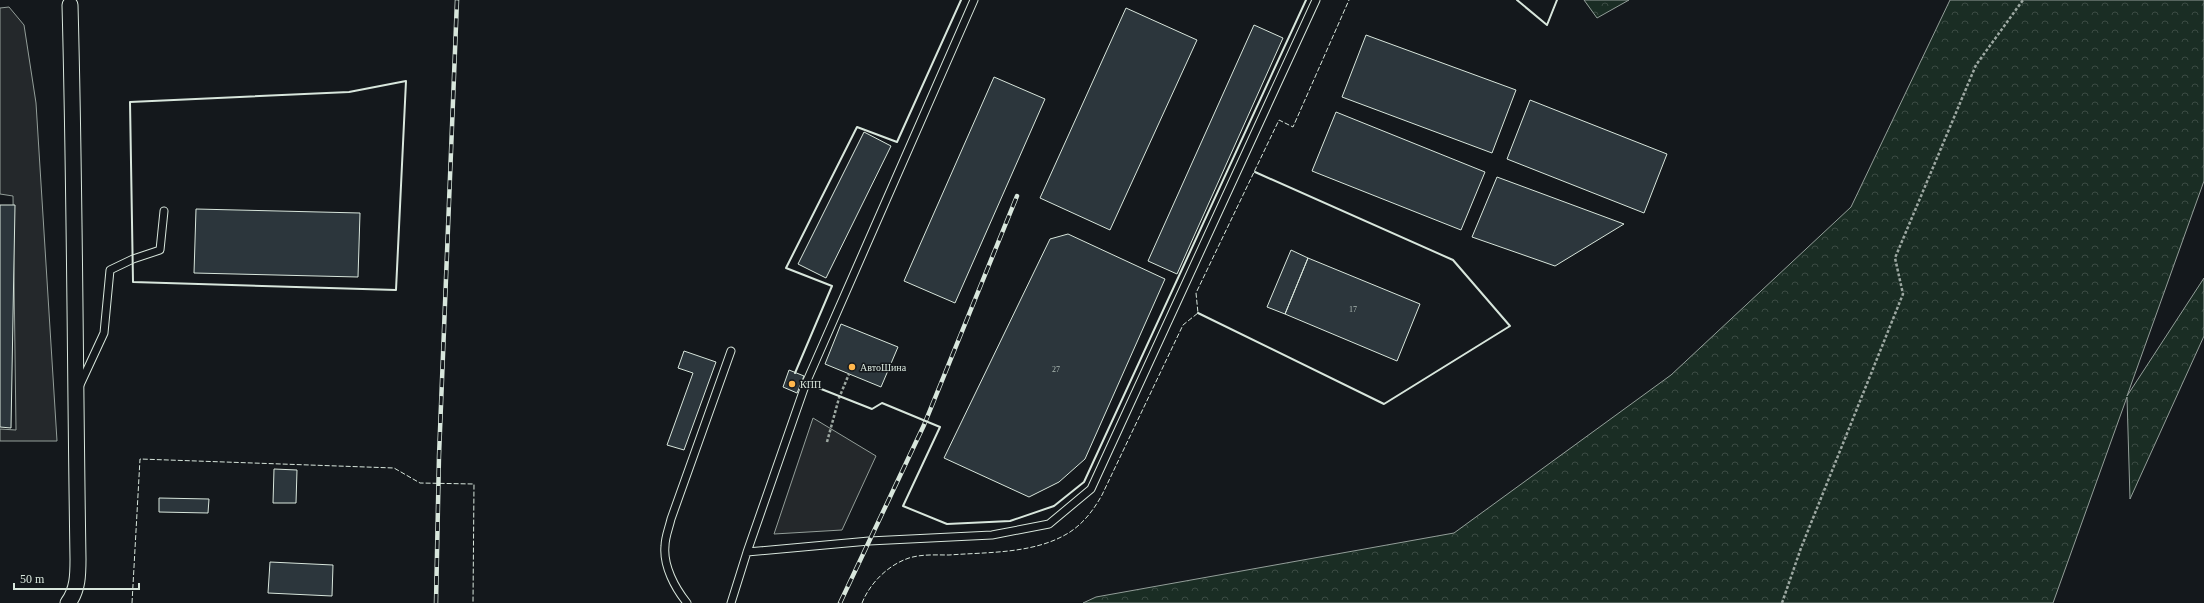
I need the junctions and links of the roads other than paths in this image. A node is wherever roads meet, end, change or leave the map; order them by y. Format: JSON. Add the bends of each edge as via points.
{"nodes":[{"id":1,"x":974,"y":0,"type":"edge"},
{"id":2,"x":1316,"y":0,"type":"edge"},
{"id":3,"x":70,"y":2,"type":"edge"},
{"id":4,"x":164,"y":211,"type":"dead end"},
{"id":5,"x":731,"y":352,"type":"dead end"},
{"id":6,"x":75,"y":395,"type":"junction"},
{"id":7,"x":747,"y":552,"type":"junction"},
{"id":8,"x":68,"y":603,"type":"edge"},
{"id":9,"x":687,"y":603,"type":"edge"},
{"id":10,"x":731,"y":603,"type":"edge"}],
"edges":[{"from":1,"to":7,"type":"lane","via":[[806,383]]},
{"from":2,"to":7,"type":"lane","via":[[1091,489],[1049,524],[992,535],[868,541]]},
{"from":3,"to":6,"type":"street","via":[[75,176]]},
{"from":4,"to":6,"type":"lane","via":[[160,250],[110,270],[104,333]]},
{"from":5,"to":9,"type":"lane","via":[[671,519],[665,546],[667,565],[675,586]]},
{"from":6,"to":8,"type":"street","via":[[78,559],[74,596]]},
{"from":7,"to":10,"type":"lane"}]}
